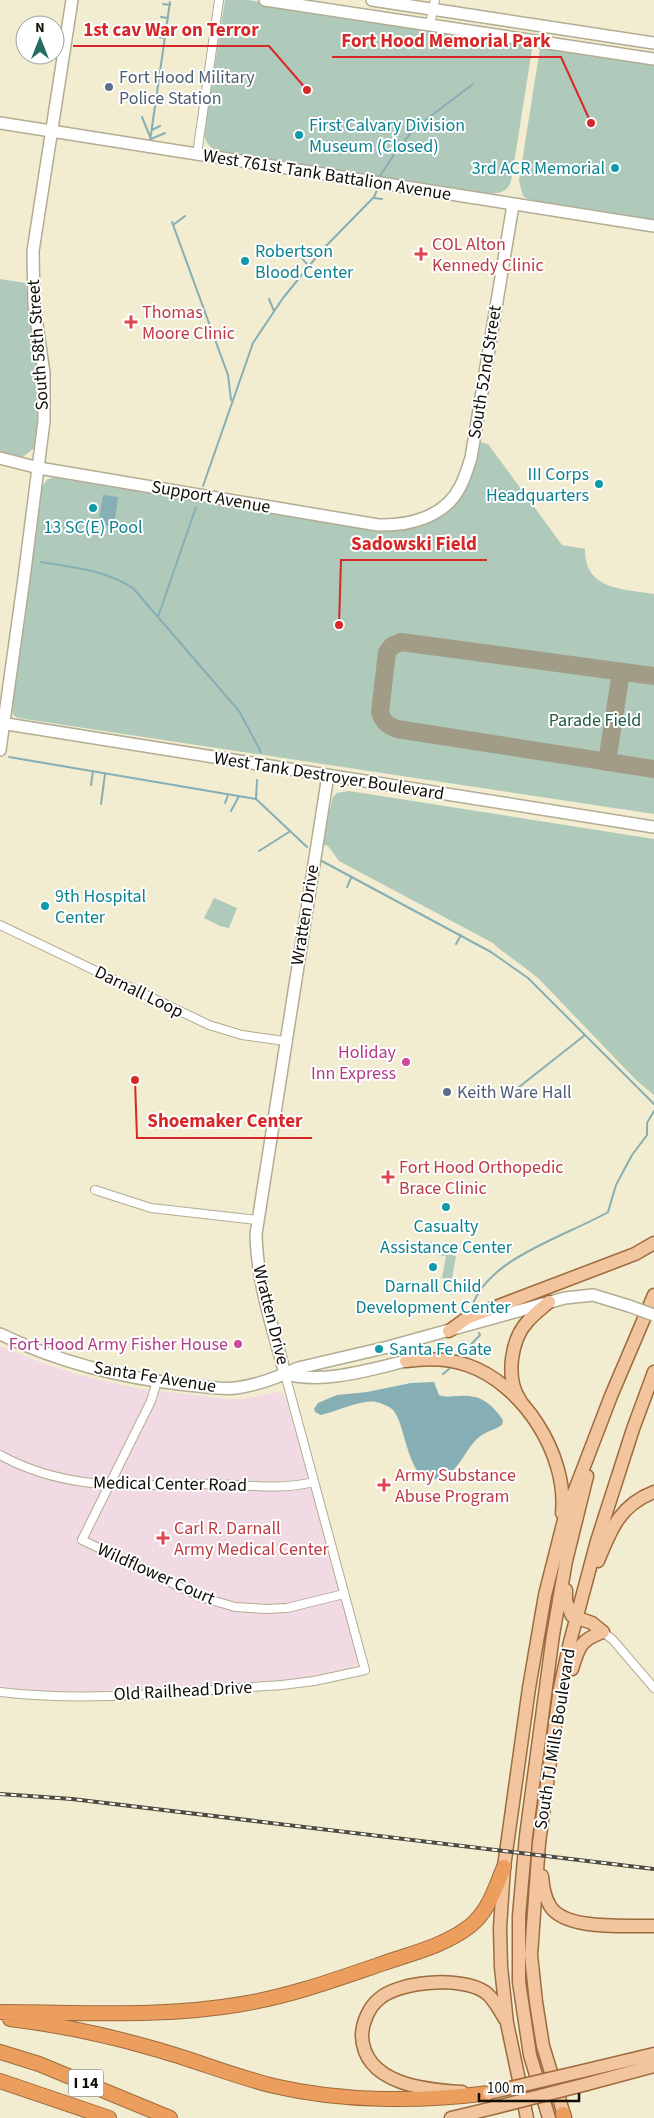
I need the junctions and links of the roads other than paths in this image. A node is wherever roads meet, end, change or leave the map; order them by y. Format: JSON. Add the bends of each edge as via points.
{"nodes":[{"id":1,"x":72,"y":0,"type":"edge"},
{"id":2,"x":219,"y":0,"type":"edge"},
{"id":3,"x":265,"y":0,"type":"edge"},
{"id":4,"x":372,"y":0,"type":"edge"},
{"id":5,"x":434,"y":5,"type":"edge"},
{"id":6,"x":430,"y":24,"type":"junction"},
{"id":7,"x":654,"y":43,"type":"edge"},
{"id":8,"x":654,"y":59,"type":"edge"},
{"id":9,"x":0,"y":123,"type":"edge"},
{"id":10,"x":51,"y":131,"type":"junction"},
{"id":11,"x":197,"y":154,"type":"junction"},
{"id":12,"x":513,"y":204,"type":"junction"},
{"id":13,"x":654,"y":226,"type":"edge"},
{"id":14,"x":0,"y":458,"type":"edge"},
{"id":15,"x":39,"y":468,"type":"junction"},
{"id":16,"x":422,"y":520,"type":"joint"},
{"id":17,"x":1,"y":725,"type":"edge"},
{"id":18,"x":0,"y":750,"type":"edge"},
{"id":19,"x":328,"y":775,"type":"junction"},
{"id":20,"x":654,"y":827,"type":"edge"},
{"id":21,"x":0,"y":925,"type":"edge"},
{"id":22,"x":285,"y":1041,"type":"junction"},
{"id":23,"x":95,"y":1190,"type":"dead end"},
{"id":24,"x":257,"y":1220,"type":"junction"},
{"id":25,"x":654,"y":1244,"type":"edge"},
{"id":26,"x":654,"y":1295,"type":"edge"},
{"id":27,"x":549,"y":1302,"type":"junction"},
{"id":28,"x":654,"y":1315,"type":"edge"},
{"id":29,"x":448,"y":1331,"type":"junction"},
{"id":30,"x":0,"y":1334,"type":"edge"},
{"id":31,"x":406,"y":1361,"type":"joint"},
{"id":32,"x":654,"y":1372,"type":"edge"},
{"id":33,"x":285,"y":1374,"type":"junction"},
{"id":34,"x":157,"y":1381,"type":"junction"},
{"id":35,"x":527,"y":1409,"type":"junction"},
{"id":36,"x":599,"y":1425,"type":"junction"},
{"id":37,"x":0,"y":1455,"type":"edge"},
{"id":38,"x":314,"y":1482,"type":"junction"},
{"id":39,"x":110,"y":1485,"type":"junction"},
{"id":40,"x":654,"y":1492,"type":"edge"},
{"id":41,"x":560,"y":1539,"type":"junction"},
{"id":42,"x":566,"y":1562,"type":"junction"},
{"id":43,"x":344,"y":1594,"type":"junction"},
{"id":44,"x":578,"y":1614,"type":"junction"},
{"id":45,"x":603,"y":1632,"type":"junction"},
{"id":46,"x":365,"y":1670,"type":"joint"},
{"id":47,"x":560,"y":1688,"type":"junction"},
{"id":48,"x":654,"y":1688,"type":"edge"},
{"id":49,"x":0,"y":1692,"type":"edge"},
{"id":50,"x":539,"y":1843,"type":"junction"},
{"id":51,"x":504,"y":1867,"type":"junction"},
{"id":52,"x":654,"y":1926,"type":"edge"},
{"id":53,"x":0,"y":2012,"type":"edge"},
{"id":54,"x":0,"y":2018,"type":"edge"},
{"id":55,"x":507,"y":2023,"type":"junction"},
{"id":56,"x":0,"y":2052,"type":"edge"},
{"id":57,"x":654,"y":2054,"type":"edge"},
{"id":58,"x":654,"y":2066,"type":"edge"},
{"id":59,"x":654,"y":2074,"type":"edge"},
{"id":60,"x":619,"y":2076,"type":"junction"},
{"id":61,"x":0,"y":2081,"type":"edge"},
{"id":62,"x":489,"y":2093,"type":"junction"},
{"id":63,"x":489,"y":2109,"type":"junction"},
{"id":64,"x":564,"y":2117,"type":"edge"},
{"id":65,"x":110,"y":2118,"type":"edge"},
{"id":66,"x":170,"y":2118,"type":"edge"},
{"id":67,"x":451,"y":2118,"type":"edge"},
{"id":68,"x":471,"y":2118,"type":"edge"},
{"id":69,"x":527,"y":2118,"type":"edge"},
{"id":70,"x":549,"y":2118,"type":"edge"}],
"edges":[{"from":1,"to":10,"type":"street","name":"South 58th Street"},
{"from":2,"to":11,"type":"street"},
{"from":3,"to":6,"type":"street"},
{"from":4,"to":5,"type":"street"},
{"from":5,"to":6,"type":"street"},
{"from":5,"to":7,"type":"street"},
{"from":6,"to":8,"type":"street"},
{"from":9,"to":10,"type":"street","name":"West 761st Tank Battalion Avenue"},
{"from":10,"to":11,"type":"street","name":"West 761st Tank Battalion Avenue"},
{"from":10,"to":15,"type":"street","name":"South 58th Street","via":[[33,251],[34,304],[44,385]]},
{"from":11,"to":12,"type":"street","name":"West 761st Tank Battalion Avenue"},
{"from":12,"to":13,"type":"street","name":"West 761st Tank Battalion Avenue"},
{"from":12,"to":16,"type":"street","name":"South 52nd Street","via":[[471,458],[460,488],[451,501]]},
{"from":14,"to":15,"type":"street","name":"Support Avenue"},
{"from":15,"to":16,"type":"street","name":"Support Avenue","via":[[378,525]]},
{"from":15,"to":17,"type":"street","name":"South 58th Street"},
{"from":17,"to":18,"type":"street","name":"South 58th Street"},
{"from":17,"to":19,"type":"street","name":"West Tank Destroyer Boulevard"},
{"from":19,"to":20,"type":"street","name":"West Tank Destroyer Boulevard"},
{"from":19,"to":22,"type":"street","name":"Wratten Drive"},
{"from":21,"to":22,"type":"street","name":"Darnall Loop","via":[[208,1025],[242,1035]]},
{"from":22,"to":24,"type":"street","name":"Wratten Drive"},
{"from":23,"to":24,"type":"street","via":[[151,1208]]},
{"from":24,"to":33,"type":"street","name":"Wratten Drive","via":[[258,1269]]},
{"from":25,"to":29,"type":"main road","via":[[466,1318]]},
{"from":26,"to":36,"type":"main road","name":"South TJ Mills Boulevard"},
{"from":27,"to":28,"type":"street","name":"Santa Fe Avenue","bridge":true,"via":[[593,1295]]},
{"from":27,"to":29,"type":"street","name":"Santa Fe Avenue"},
{"from":27,"to":35,"type":"main road","via":[[528,1321],[518,1336],[513,1354],[514,1385]]},
{"from":29,"to":33,"type":"street","name":"Santa Fe Avenue"},
{"from":30,"to":34,"type":"street","name":"Santa Fe Avenue","via":[[60,1359],[112,1374]]},
{"from":31,"to":33,"type":"street","via":[[357,1373],[302,1378]]},
{"from":31,"to":35,"type":"main road","via":[[441,1359],[467,1365],[486,1374]]},
{"from":32,"to":44,"type":"main road","name":"South TJ Mills Boulevard","via":[[596,1541]]},
{"from":33,"to":34,"type":"street","name":"Santa Fe Avenue","via":[[229,1388]]},
{"from":33,"to":38,"type":"street","name":"Wratten Drive"},
{"from":34,"to":39,"type":"street","name":"Wildflower Court","via":[[151,1401]]},
{"from":35,"to":41,"type":"main road","via":[[556,1460],[563,1498]]},
{"from":36,"to":41,"type":"main road","name":"South TJ Mills Boulevard","via":[[565,1516]]},
{"from":36,"to":42,"type":"main road","name":"South TJ Mills Boulevard"},
{"from":37,"to":39,"type":"street","name":"Medical Center Road","via":[[53,1476]]},
{"from":38,"to":39,"type":"street","name":"Medical Center Road","via":[[286,1487]]},
{"from":38,"to":43,"type":"street","name":"Wratten Drive"},
{"from":39,"to":43,"type":"street","name":"Wildflower Court","via":[[82,1540],[182,1588],[219,1603],[249,1609],[296,1606]]},
{"from":40,"to":44,"type":"main road","via":[[629,1507],[615,1522]]},
{"from":41,"to":51,"type":"main road","name":"South TJ Mills Boulevard","via":[[529,1688]]},
{"from":42,"to":44,"type":"main road","via":[[566,1601],[569,1612]]},
{"from":42,"to":70,"type":"main road","name":"South TJ Mills Boulevard","via":[[528,1817],[519,1916],[519,1982],[530,2055]]},
{"from":43,"to":46,"type":"street","name":"Wratten Drive"},
{"from":44,"to":45,"type":"main road"},
{"from":44,"to":47,"type":"main road","name":"South TJ Mills Boulevard"},
{"from":45,"to":47,"type":"main road","via":[[583,1642],[571,1672]]},
{"from":45,"to":48,"type":"street"},
{"from":46,"to":49,"type":"street","name":"Old Railhead Drive","via":[[272,1686],[70,1697]]},
{"from":47,"to":50,"type":"main road","name":"South TJ Mills Boulevard"},
{"from":50,"to":52,"type":"main road","via":[[543,1891],[550,1908],[568,1920]]},
{"from":50,"to":64,"type":"main road","name":"South TJ Mills Boulevard","via":[[531,1955],[543,2046]]},
{"from":51,"to":53,"type":"highway","via":[[483,1913],[456,1935],[292,1993],[192,2011]]},
{"from":51,"to":55,"type":"main road","name":"South TJ Mills Boulevard","via":[[500,1928]]},
{"from":54,"to":62,"type":"highway","via":[[122,2040],[285,2088],[396,2100]]},
{"from":55,"to":62,"type":"main road","via":[[486,1993],[476,1987],[448,1982],[417,1985],[388,1993],[378,2000],[362,2027],[364,2048],[369,2059],[388,2077],[451,2091]]},
{"from":55,"to":69,"type":"main road","name":"South TJ Mills Boulevard"},
{"from":56,"to":66,"type":"highway","number":"I 14","via":[[39,2064]]},
{"from":57,"to":62,"type":"main road","bridge":true},
{"from":58,"to":60,"type":"main road"},
{"from":59,"to":60,"type":"main road"},
{"from":60,"to":63,"type":"main road","bridge":true},
{"from":61,"to":65,"type":"highway","number":"I 14"},
{"from":63,"to":67,"type":"main road"},
{"from":63,"to":68,"type":"main road"}]}
